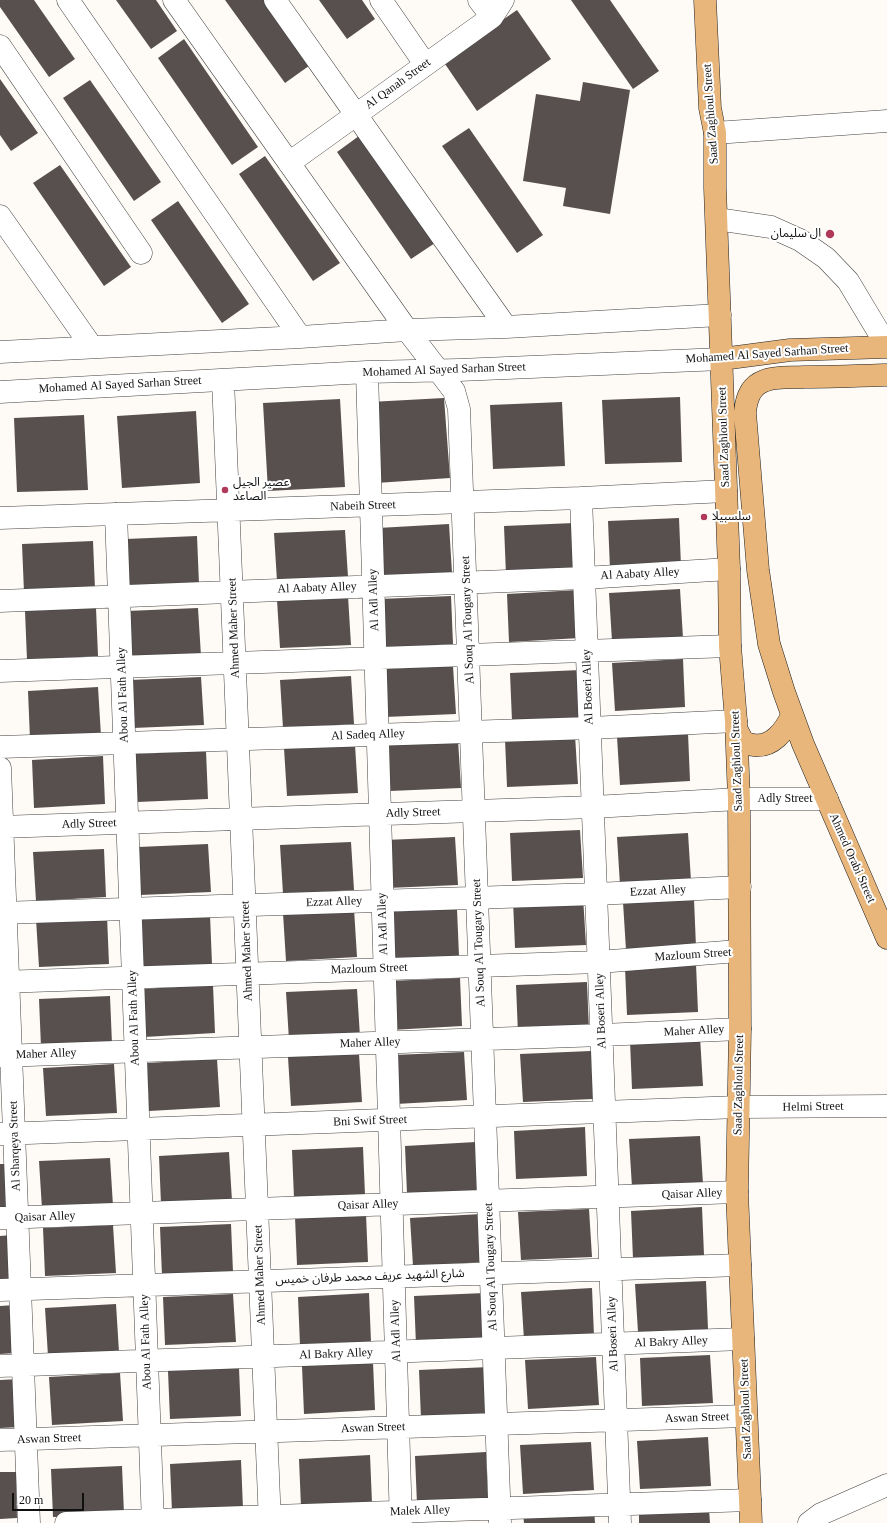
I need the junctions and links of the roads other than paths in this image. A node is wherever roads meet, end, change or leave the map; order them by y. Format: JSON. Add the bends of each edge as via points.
{"nodes":[{"id":1,"x":68,"y":0,"type":"edge"},
{"id":2,"x":174,"y":0,"type":"edge"},
{"id":3,"x":275,"y":0,"type":"edge"},
{"id":4,"x":381,"y":0,"type":"edge"},
{"id":5,"x":705,"y":0,"type":"edge"},
{"id":6,"x":491,"y":6,"type":"edge"},
{"id":7,"x":0,"y":46,"type":"edge"},
{"id":8,"x":425,"y":64,"type":"junction"},
{"id":9,"x":356,"y":115,"type":"junction"},
{"id":10,"x":887,"y":121,"type":"edge"},
{"id":11,"x":715,"y":133,"type":"junction"},
{"id":12,"x":289,"y":163,"type":"junction"},
{"id":13,"x":0,"y":216,"type":"edge"},
{"id":14,"x":717,"y":219,"type":"junction"},
{"id":15,"x":141,"y":253,"type":"dead end"},
{"id":16,"x":720,"y":315,"type":"junction"},
{"id":17,"x":506,"y":327,"type":"junction"},
{"id":18,"x":406,"y":330,"type":"junction"},
{"id":19,"x":300,"y":337,"type":"junction"},
{"id":20,"x":887,"y":346,"type":"edge"},
{"id":21,"x":92,"y":347,"type":"junction"},
{"id":22,"x":0,"y":352,"type":"edge"},
{"id":23,"x":722,"y":359,"type":"junction"},
{"id":24,"x":438,"y":370,"type":"junction"},
{"id":25,"x":367,"y":372,"type":"junction"},
{"id":26,"x":887,"y":375,"type":"edge"},
{"id":27,"x":784,"y":378,"type":"joint"},
{"id":28,"x":223,"y":380,"type":"junction"},
{"id":29,"x":0,"y":392,"type":"edge"},
{"id":30,"x":726,"y":491,"type":"junction"},
{"id":31,"x":581,"y":498,"type":"junction"},
{"id":32,"x":463,"y":502,"type":"junction"},
{"id":33,"x":371,"y":505,"type":"junction"},
{"id":34,"x":229,"y":510,"type":"junction"},
{"id":35,"x":116,"y":514,"type":"junction"},
{"id":36,"x":0,"y":518,"type":"edge"},
{"id":37,"x":729,"y":569,"type":"junction"},
{"id":38,"x":584,"y":578,"type":"junction"},
{"id":39,"x":466,"y":582,"type":"junction"},
{"id":40,"x":373,"y":586,"type":"junction"},
{"id":41,"x":232,"y":592,"type":"junction"},
{"id":42,"x":119,"y":596,"type":"junction"},
{"id":43,"x":0,"y":601,"type":"edge"},
{"id":44,"x":730,"y":646,"type":"junction"},
{"id":45,"x":587,"y":650,"type":"junction"},
{"id":46,"x":469,"y":654,"type":"junction"},
{"id":47,"x":375,"y":658,"type":"junction"},
{"id":48,"x":235,"y":663,"type":"junction"},
{"id":49,"x":122,"y":666,"type":"junction"},
{"id":50,"x":0,"y":671,"type":"edge"},
{"id":51,"x":792,"y":715,"type":"junction"},
{"id":52,"x":736,"y":725,"type":"junction"},
{"id":53,"x":590,"y":728,"type":"junction"},
{"id":54,"x":472,"y":732,"type":"junction"},
{"id":55,"x":378,"y":735,"type":"junction"},
{"id":56,"x":238,"y":739,"type":"junction"},
{"id":57,"x":125,"y":743,"type":"junction"},
{"id":58,"x":0,"y":747,"type":"edge"},
{"id":59,"x":0,"y":768,"type":"edge"},
{"id":60,"x":739,"y":799,"type":"junction"},
{"id":61,"x":826,"y":799,"type":"junction"},
{"id":62,"x":593,"y":807,"type":"junction"},
{"id":63,"x":474,"y":811,"type":"junction"},
{"id":64,"x":380,"y":814,"type":"junction"},
{"id":65,"x":241,"y":819,"type":"junction"},
{"id":66,"x":127,"y":823,"type":"junction"},
{"id":67,"x":1,"y":827,"type":"edge"},
{"id":68,"x":740,"y":887,"type":"junction"},
{"id":69,"x":596,"y":894,"type":"junction"},
{"id":70,"x":478,"y":898,"type":"junction"},
{"id":71,"x":383,"y":901,"type":"junction"},
{"id":72,"x":245,"y":905,"type":"junction"},
{"id":73,"x":130,"y":909,"type":"junction"},
{"id":74,"x":3,"y":913,"type":"edge"},
{"id":75,"x":885,"y":930,"type":"edge"},
{"id":76,"x":738,"y":951,"type":"junction"},
{"id":77,"x":599,"y":962,"type":"junction"},
{"id":78,"x":480,"y":966,"type":"junction"},
{"id":79,"x":385,"y":969,"type":"junction"},
{"id":80,"x":247,"y":973,"type":"junction"},
{"id":81,"x":133,"y":977,"type":"junction"},
{"id":82,"x":4,"y":982,"type":"edge"},
{"id":83,"x":740,"y":1028,"type":"junction"},
{"id":84,"x":602,"y":1035,"type":"junction"},
{"id":85,"x":482,"y":1040,"type":"junction"},
{"id":86,"x":387,"y":1043,"type":"junction"},
{"id":87,"x":251,"y":1047,"type":"junction"},
{"id":88,"x":136,"y":1051,"type":"junction"},
{"id":89,"x":6,"y":1056,"type":"edge"},
{"id":90,"x":887,"y":1106,"type":"edge"},
{"id":91,"x":739,"y":1107,"type":"junction"},
{"id":92,"x":605,"y":1113,"type":"junction"},
{"id":93,"x":485,"y":1117,"type":"junction"},
{"id":94,"x":389,"y":1120,"type":"junction"},
{"id":95,"x":254,"y":1125,"type":"junction"},
{"id":96,"x":139,"y":1129,"type":"junction"},
{"id":97,"x":7,"y":1133,"type":"edge"},
{"id":98,"x":737,"y":1192,"type":"junction"},
{"id":99,"x":608,"y":1197,"type":"junction"},
{"id":100,"x":488,"y":1201,"type":"junction"},
{"id":101,"x":392,"y":1204,"type":"junction"},
{"id":102,"x":257,"y":1209,"type":"junction"},
{"id":103,"x":142,"y":1213,"type":"junction"},
{"id":104,"x":9,"y":1218,"type":"edge"},
{"id":105,"x":740,"y":1265,"type":"junction"},
{"id":106,"x":611,"y":1270,"type":"junction"},
{"id":107,"x":491,"y":1273,"type":"junction"},
{"id":108,"x":394,"y":1277,"type":"junction"},
{"id":109,"x":260,"y":1281,"type":"junction"},
{"id":110,"x":144,"y":1285,"type":"junction"},
{"id":111,"x":10,"y":1289,"type":"edge"},
{"id":112,"x":743,"y":1339,"type":"junction"},
{"id":113,"x":613,"y":1344,"type":"junction"},
{"id":114,"x":494,"y":1348,"type":"junction"},
{"id":115,"x":396,"y":1351,"type":"junction"},
{"id":116,"x":263,"y":1356,"type":"junction"},
{"id":117,"x":147,"y":1360,"type":"junction"},
{"id":118,"x":23,"y":1365,"type":"junction"},
{"id":119,"x":0,"y":1366,"type":"edge"},
{"id":120,"x":746,"y":1416,"type":"junction"},
{"id":121,"x":617,"y":1420,"type":"junction"},
{"id":122,"x":496,"y":1424,"type":"junction"},
{"id":123,"x":399,"y":1427,"type":"junction"},
{"id":124,"x":266,"y":1432,"type":"junction"},
{"id":125,"x":150,"y":1435,"type":"junction"},
{"id":126,"x":26,"y":1439,"type":"junction"},
{"id":127,"x":0,"y":1440,"type":"edge"},
{"id":128,"x":887,"y":1485,"type":"edge"},
{"id":129,"x":750,"y":1500,"type":"junction"},
{"id":130,"x":620,"y":1514,"type":"edge"},
{"id":131,"x":500,"y":1516,"type":"edge"},
{"id":132,"x":401,"y":1517,"type":"edge"},
{"id":133,"x":270,"y":1520,"type":"edge"},
{"id":134,"x":153,"y":1522,"type":"edge"},
{"id":135,"x":29,"y":1523,"type":"edge"},
{"id":136,"x":66,"y":1523,"type":"edge"},
{"id":137,"x":751,"y":1523,"type":"edge"},
{"id":138,"x":809,"y":1523,"type":"edge"}],
"edges":[{"from":1,"to":19,"type":"street"},
{"from":2,"to":12,"type":"street","name":"Al Souq Al Tougary Street"},
{"from":3,"to":9,"type":"street"},
{"from":4,"to":8,"type":"street"},
{"from":5,"to":11,"type":"main road","name":"Saad Zaghloul Street","via":[[710,108]]},
{"from":6,"to":8,"type":"street","name":"Al Qanah Street"},
{"from":7,"to":15,"type":"street"},
{"from":8,"to":9,"type":"street","name":"Al Qanah Street"},
{"from":9,"to":12,"type":"street","name":"Al Qanah Street"},
{"from":9,"to":17,"type":"street"},
{"from":10,"to":11,"type":"street"},
{"from":11,"to":14,"type":"main road","name":"Saad Zaghloul Street"},
{"from":12,"to":18,"type":"street","name":"Al Souq Al Tougary Street"},
{"from":13,"to":21,"type":"street"},
{"from":14,"to":16,"type":"main road","name":"Saad Zaghloul Street"},
{"from":14,"to":20,"type":"street","via":[[771,228],[800,240],[826,258],[848,281]]},
{"from":16,"to":17,"type":"street"},
{"from":16,"to":23,"type":"main road","name":"Saad Zaghloul Street"},
{"from":17,"to":18,"type":"street"},
{"from":18,"to":19,"type":"street"},
{"from":18,"to":24,"type":"street","name":"Al Souq Al Tougary Street"},
{"from":19,"to":21,"type":"street"},
{"from":20,"to":23,"type":"main road","name":"Mohamed Al Sayed Sarhan Street","via":[[790,350]]},
{"from":21,"to":22,"type":"street"},
{"from":23,"to":24,"type":"street","name":"Mohamed Al Sayed Sarhan Street"},
{"from":23,"to":30,"type":"main road","name":"Saad Zaghloul Street"},
{"from":24,"to":25,"type":"street","name":"Mohamed Al Sayed Sarhan Street"},
{"from":24,"to":32,"type":"street","name":"Al Souq Al Tougary Street","via":[[454,391],[459,409]]},
{"from":25,"to":28,"type":"street","name":"Mohamed Al Sayed Sarhan Street"},
{"from":25,"to":33,"type":"street","name":"Al Adl Alley"},
{"from":26,"to":27,"type":"main road","name":"Mohamed Al Sayed Sarhan Street"},
{"from":27,"to":51,"type":"main road","name":"Saad Zaghloul Street","via":[[764,380],[756,386],[748,398],[745,413],[764,619],[769,644]]},
{"from":28,"to":29,"type":"street","name":"Mohamed Al Sayed Sarhan Street"},
{"from":28,"to":34,"type":"street","name":"Ahmed Maher Street"},
{"from":30,"to":31,"type":"street","name":"Nabeih Street"},
{"from":30,"to":37,"type":"main road","name":"Saad Zaghloul Street"},
{"from":31,"to":32,"type":"street","name":"Nabeih Street"},
{"from":31,"to":38,"type":"street","name":"Al Boseri Alley"},
{"from":32,"to":33,"type":"street","name":"Nabeih Street"},
{"from":32,"to":39,"type":"street","name":"Al Souq Al Tougary Street"},
{"from":33,"to":34,"type":"street","name":"Nabeih Street"},
{"from":33,"to":40,"type":"street","name":"Al Adl Alley"},
{"from":34,"to":35,"type":"street","name":"Nabeih Street"},
{"from":34,"to":41,"type":"street","name":"Ahmed Maher Street"},
{"from":35,"to":36,"type":"street","name":"Nabeih Street"},
{"from":35,"to":42,"type":"street","name":"Abou Al Fath Alley"},
{"from":37,"to":38,"type":"street","name":"Al Aabaty Alley"},
{"from":37,"to":44,"type":"main road","name":"Saad Zaghloul Street"},
{"from":38,"to":39,"type":"street","name":"Al Aabaty Alley"},
{"from":38,"to":45,"type":"street","name":"Al Boseri Alley"},
{"from":39,"to":40,"type":"street","name":"Al Aabaty Alley"},
{"from":39,"to":46,"type":"street","name":"Al Souq Al Tougary Street"},
{"from":40,"to":41,"type":"street","name":"Al Aabaty Alley"},
{"from":40,"to":47,"type":"street","name":"Al Adl Alley"},
{"from":41,"to":42,"type":"street","name":"Al Aabaty Alley"},
{"from":41,"to":48,"type":"street","name":"Ahmed Maher Street"},
{"from":42,"to":43,"type":"street","name":"Al Aabaty Alley"},
{"from":42,"to":49,"type":"street","name":"Abou Al Fath Alley"},
{"from":44,"to":45,"type":"street"},
{"from":44,"to":52,"type":"main road","name":"Saad Zaghloul Street"},
{"from":45,"to":46,"type":"street"},
{"from":45,"to":53,"type":"street","name":"Al Boseri Alley"},
{"from":46,"to":47,"type":"street"},
{"from":46,"to":54,"type":"street","name":"Al Souq Al Tougary Street"},
{"from":47,"to":48,"type":"street"},
{"from":47,"to":55,"type":"street","name":"Al Adl Alley"},
{"from":48,"to":49,"type":"street"},
{"from":48,"to":56,"type":"street","name":"Ahmed Maher Street"},
{"from":49,"to":50,"type":"street"},
{"from":49,"to":57,"type":"street","name":"Abou Al Fath Alley"},
{"from":51,"to":52,"type":"main road","via":[[780,735],[760,746],[744,741]]},
{"from":51,"to":61,"type":"main road","name":"Saad Zaghloul Street"},
{"from":52,"to":53,"type":"street","name":"Al Sadeq Alley"},
{"from":52,"to":60,"type":"main road","name":"Saad Zaghloul Street"},
{"from":53,"to":54,"type":"street","name":"Al Sadeq Alley"},
{"from":53,"to":62,"type":"street","name":"Al Boseri Alley"},
{"from":54,"to":55,"type":"street","name":"Al Sadeq Alley"},
{"from":54,"to":63,"type":"street","name":"Al Souq Al Tougary Street"},
{"from":55,"to":56,"type":"street","name":"Al Sadeq Alley"},
{"from":55,"to":64,"type":"street","name":"Al Adl Alley"},
{"from":56,"to":57,"type":"street","name":"Al Sadeq Alley"},
{"from":56,"to":65,"type":"street","name":"Ahmed Maher Street"},
{"from":57,"to":58,"type":"street","name":"Al Sadeq Alley"},
{"from":57,"to":66,"type":"street","name":"Abou Al Fath Alley"},
{"from":59,"to":67,"type":"street","name":"Al Sharqeya Street"},
{"from":60,"to":61,"type":"street","name":"Adly Street"},
{"from":60,"to":62,"type":"street","name":"Adly Street"},
{"from":60,"to":68,"type":"main road","name":"Saad Zaghloul Street"},
{"from":61,"to":75,"type":"main road","name":"Ahmed Orabi Street"},
{"from":62,"to":63,"type":"street","name":"Adly Street"},
{"from":62,"to":69,"type":"street","name":"Al Boseri Alley"},
{"from":63,"to":64,"type":"street","name":"Adly Street"},
{"from":63,"to":70,"type":"street","name":"Al Souq Al Tougary Street"},
{"from":64,"to":65,"type":"street","name":"Adly Street"},
{"from":64,"to":71,"type":"street","name":"Al Adl Alley"},
{"from":65,"to":66,"type":"street","name":"Adly Street"},
{"from":65,"to":72,"type":"street","name":"Ahmed Maher Street"},
{"from":66,"to":67,"type":"street","name":"Adly Street"},
{"from":66,"to":73,"type":"street","name":"Abou Al Fath Alley"},
{"from":67,"to":74,"type":"street","name":"Al Sharqeya Street"},
{"from":68,"to":69,"type":"street","name":"Ezzat Alley"},
{"from":68,"to":76,"type":"main road","name":"Saad Zaghloul Street"},
{"from":69,"to":70,"type":"street","name":"Ezzat Alley"},
{"from":69,"to":77,"type":"street","name":"Al Boseri Alley"},
{"from":70,"to":71,"type":"street","name":"Ezzat Alley"},
{"from":70,"to":78,"type":"street","name":"Al Souq Al Tougary Street"},
{"from":71,"to":72,"type":"street","name":"Ezzat Alley"},
{"from":71,"to":79,"type":"street","name":"Al Adl Alley"},
{"from":72,"to":73,"type":"street","name":"Ezzat Alley"},
{"from":72,"to":80,"type":"street","name":"Ahmed Maher Street"},
{"from":73,"to":74,"type":"street","name":"Ezzat Alley"},
{"from":73,"to":81,"type":"street","name":"Abou Al Fath Alley"},
{"from":74,"to":82,"type":"street","name":"Al Sharqeya Street"},
{"from":76,"to":77,"type":"street","name":"Mazloum Street"},
{"from":76,"to":83,"type":"main road","name":"Saad Zaghloul Street"},
{"from":77,"to":78,"type":"street","name":"Mazloum Street"},
{"from":77,"to":84,"type":"street","name":"Al Boseri Alley"},
{"from":78,"to":79,"type":"street","name":"Mazloum Street"},
{"from":78,"to":85,"type":"street","name":"Al Souq Al Tougary Street"},
{"from":79,"to":80,"type":"street","name":"Mazloum Street"},
{"from":79,"to":86,"type":"street","name":"Al Adl Alley"},
{"from":80,"to":81,"type":"street","name":"Mazloum Street"},
{"from":80,"to":87,"type":"street","name":"Ahmed Maher Street"},
{"from":81,"to":82,"type":"street","name":"Mazloum Street"},
{"from":81,"to":88,"type":"street","name":"Abou Al Fath Alley"},
{"from":82,"to":89,"type":"street","name":"Al Sharqeya Street"},
{"from":83,"to":84,"type":"street","name":"Maher Alley"},
{"from":83,"to":91,"type":"main road","name":"Saad Zaghloul Street"},
{"from":84,"to":85,"type":"street","name":"Maher Alley"},
{"from":84,"to":92,"type":"street","name":"Al Boseri Alley"},
{"from":85,"to":86,"type":"street","name":"Maher Alley"},
{"from":85,"to":93,"type":"street","name":"Al Souq Al Tougary Street"},
{"from":86,"to":87,"type":"street","name":"Maher Alley"},
{"from":86,"to":94,"type":"street","name":"Al Adl Alley"},
{"from":87,"to":88,"type":"street","name":"Maher Alley"},
{"from":87,"to":95,"type":"street","name":"Ahmed Maher Street"},
{"from":88,"to":89,"type":"street","name":"Maher Alley"},
{"from":88,"to":96,"type":"street","name":"Abou Al Fath Alley"},
{"from":89,"to":97,"type":"street","name":"Al Sharqeya Street"},
{"from":90,"to":91,"type":"street","name":"Helmi Street"},
{"from":91,"to":92,"type":"street","name":"Bni Swif Street"},
{"from":91,"to":98,"type":"main road","name":"Saad Zaghloul Street"},
{"from":92,"to":93,"type":"street","name":"Bni Swif Street"},
{"from":92,"to":99,"type":"street","name":"Al Boseri Alley"},
{"from":93,"to":94,"type":"street","name":"Bni Swif Street"},
{"from":93,"to":100,"type":"street","name":"Al Souq Al Tougary Street"},
{"from":94,"to":95,"type":"street","name":"Bni Swif Street"},
{"from":94,"to":101,"type":"street","name":"Al Adl Alley"},
{"from":95,"to":96,"type":"street","name":"Bni Swif Street"},
{"from":95,"to":102,"type":"street","name":"Ahmed Maher Street"},
{"from":96,"to":97,"type":"street","name":"Bni Swif Street"},
{"from":96,"to":103,"type":"street","name":"Abou Al Fath Alley"},
{"from":97,"to":104,"type":"street","name":"Al Sharqeya Street"},
{"from":98,"to":99,"type":"street","name":"Qaisar Alley"},
{"from":98,"to":105,"type":"main road","name":"Saad Zaghloul Street"},
{"from":99,"to":100,"type":"street","name":"Qaisar Alley"},
{"from":99,"to":106,"type":"street","name":"Al Boseri Alley"},
{"from":100,"to":101,"type":"street","name":"Qaisar Alley"},
{"from":100,"to":107,"type":"street","name":"Al Souq Al Tougary Street"},
{"from":101,"to":102,"type":"street","name":"Qaisar Alley"},
{"from":101,"to":108,"type":"street","name":"Al Adl Alley"},
{"from":102,"to":103,"type":"street","name":"Qaisar Alley"},
{"from":102,"to":109,"type":"street","name":"Ahmed Maher Street"},
{"from":103,"to":104,"type":"street","name":"Qaisar Alley"},
{"from":103,"to":110,"type":"street","name":"Abou Al Fath Alley"},
{"from":104,"to":111,"type":"street","name":"Al Sharqeya Street"},
{"from":105,"to":106,"type":"street","name":"شارع الشهيد عريف محمد طرفان خميس"},
{"from":105,"to":112,"type":"main road","name":"Saad Zaghloul Street"},
{"from":106,"to":107,"type":"street","name":"شارع الشهيد عريف محمد طرفان خميس"},
{"from":106,"to":113,"type":"street","name":"Al Boseri Alley"},
{"from":107,"to":108,"type":"street","name":"شارع الشهيد عريف محمد طرفان خميس"},
{"from":107,"to":114,"type":"street","name":"Al Souq Al Tougary Street"},
{"from":108,"to":109,"type":"street","name":"شارع الشهيد عريف محمد طرفان خميس"},
{"from":108,"to":115,"type":"street","name":"Al Adl Alley"},
{"from":109,"to":110,"type":"street","name":"شارع الشهيد عريف محمد طرفان خميس"},
{"from":109,"to":116,"type":"street","name":"Ahmed Maher Street"},
{"from":110,"to":111,"type":"street","name":"شارع الشهيد عريف محمد طرفان خميس"},
{"from":110,"to":117,"type":"street","name":"Abou Al Fath Alley"},
{"from":111,"to":118,"type":"street","name":"Al Sharqeya Street"},
{"from":112,"to":113,"type":"street","name":"Al Bakry Alley"},
{"from":112,"to":120,"type":"main road","name":"Saad Zaghloul Street"},
{"from":113,"to":114,"type":"street","name":"Al Bakry Alley"},
{"from":113,"to":121,"type":"street","name":"Al Boseri Alley"},
{"from":114,"to":115,"type":"street","name":"Al Bakry Alley"},
{"from":114,"to":122,"type":"street","name":"Al Souq Al Tougary Street"},
{"from":115,"to":116,"type":"street","name":"Al Bakry Alley"},
{"from":115,"to":123,"type":"street","name":"Al Adl Alley"},
{"from":116,"to":117,"type":"street","name":"Al Bakry Alley"},
{"from":116,"to":124,"type":"street","name":"Ahmed Maher Street"},
{"from":117,"to":118,"type":"street","name":"Al Bakry Alley"},
{"from":117,"to":125,"type":"street","name":"Abou Al Fath Alley"},
{"from":118,"to":119,"type":"street","name":"Al Bakry Alley"},
{"from":118,"to":126,"type":"street","name":"Al Sharqeya Street"},
{"from":120,"to":121,"type":"street","name":"Aswan Street"},
{"from":120,"to":129,"type":"main road","name":"Saad Zaghloul Street"},
{"from":121,"to":122,"type":"street","name":"Aswan Street"},
{"from":121,"to":130,"type":"street","name":"Al Boseri Alley"},
{"from":122,"to":123,"type":"street","name":"Aswan Street"},
{"from":122,"to":131,"type":"street","name":"Al Souq Al Tougary Street"},
{"from":123,"to":124,"type":"street","name":"Aswan Street"},
{"from":123,"to":132,"type":"street","name":"Al Adl Alley"},
{"from":124,"to":125,"type":"street","name":"Aswan Street"},
{"from":124,"to":133,"type":"street","name":"Ahmed Maher Street"},
{"from":125,"to":126,"type":"street","name":"Aswan Street"},
{"from":125,"to":134,"type":"street","name":"Abou Al Fath Alley"},
{"from":126,"to":127,"type":"street","name":"Aswan Street"},
{"from":126,"to":135,"type":"street","name":"Al Sharqeya Street"},
{"from":128,"to":138,"type":"street","via":[[821,1514]]},
{"from":129,"to":130,"type":"street","name":"Malek Alley"},
{"from":129,"to":137,"type":"main road","name":"Saad Zaghloul Street"},
{"from":130,"to":131,"type":"street","name":"Malek Alley"},
{"from":131,"to":132,"type":"street","name":"Malek Alley"},
{"from":132,"to":133,"type":"street","name":"Malek Alley"},
{"from":133,"to":134,"type":"street","name":"Malek Alley"},
{"from":134,"to":136,"type":"street","name":"Malek Alley"}]}
